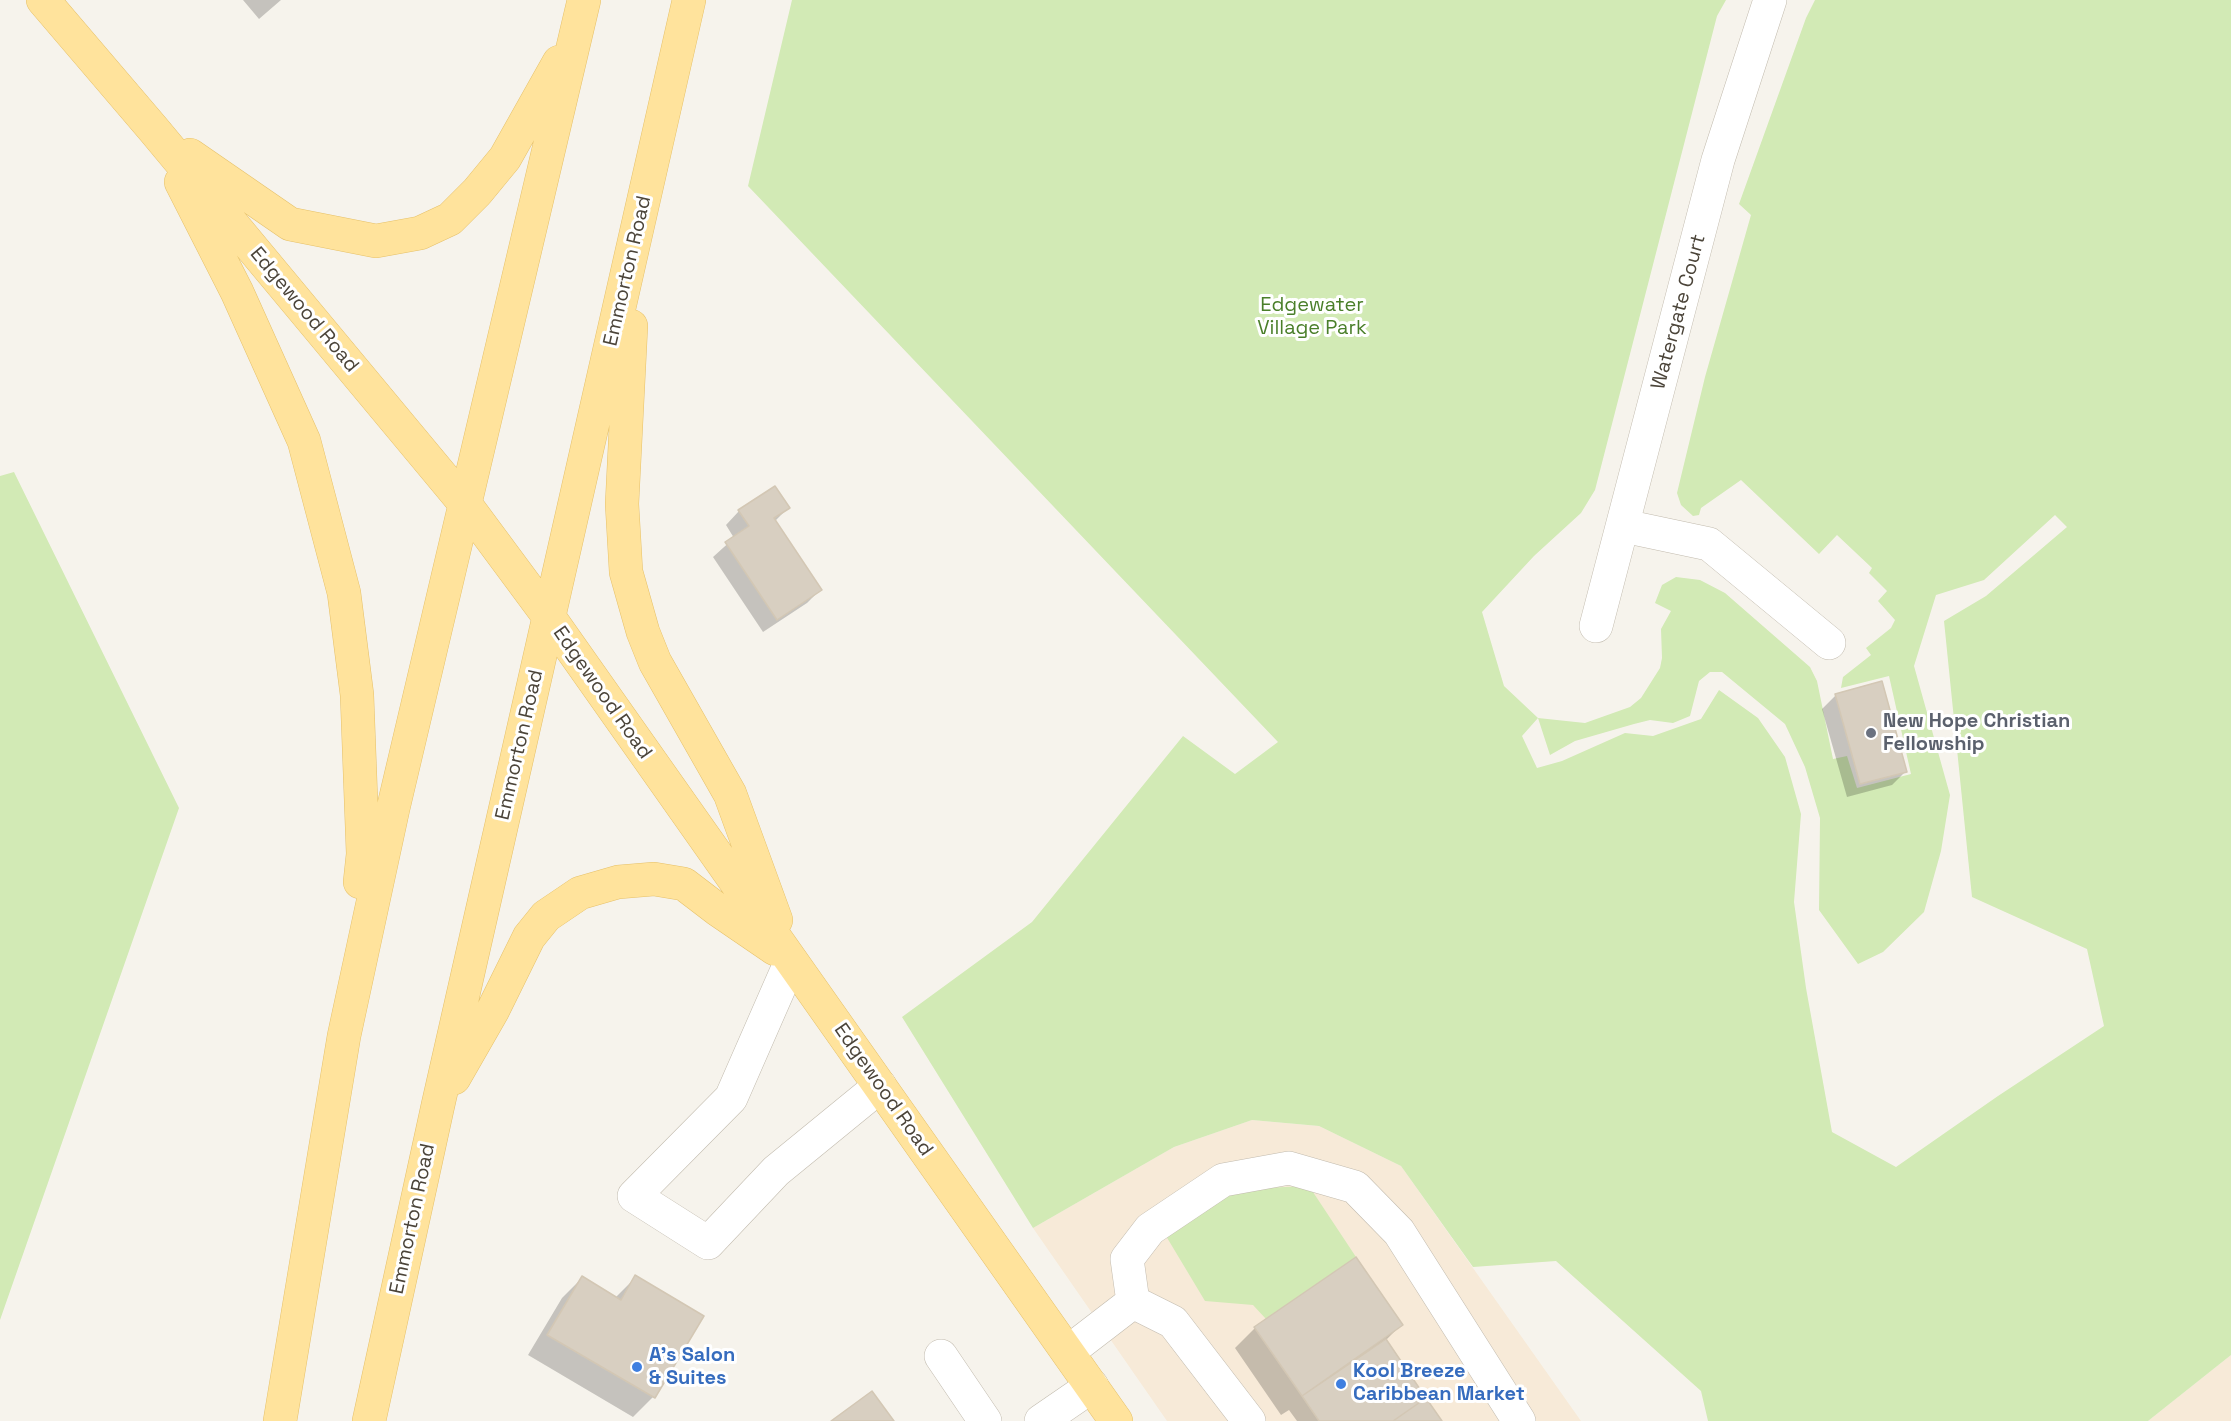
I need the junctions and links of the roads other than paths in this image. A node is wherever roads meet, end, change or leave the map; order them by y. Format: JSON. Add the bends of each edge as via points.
{"nodes":[{"id":1,"x":43,"y":0,"type":"edge"},
{"id":2,"x":689,"y":0,"type":"edge"},
{"id":3,"x":1770,"y":0,"type":"edge"},
{"id":4,"x":581,"y":15,"type":"edge"},
{"id":5,"x":154,"y":130,"type":"junction"},
{"id":6,"x":636,"y":234,"type":"junction"},
{"id":7,"x":466,"y":505,"type":"junction"},
{"id":8,"x":1624,"y":526,"type":"junction"},
{"id":9,"x":549,"y":617,"type":"junction"},
{"id":10,"x":1596,"y":626,"type":"dead end"},
{"id":11,"x":1829,"y":643,"type":"dead end"},
{"id":12,"x":791,"y":961,"type":"junction"},
{"id":13,"x":344,"y":1036,"type":"junction"},
{"id":14,"x":880,"y":1086,"type":"junction"},
{"id":15,"x":438,"y":1105,"type":"junction"},
{"id":16,"x":1132,"y":1302,"type":"junction"},
{"id":17,"x":1068,"y":1352,"type":"junction"},
{"id":18,"x":941,"y":1356,"type":"dead end"},
{"id":19,"x":1092,"y":1386,"type":"junction"},
{"id":20,"x":280,"y":1421,"type":"edge"},
{"id":21,"x":369,"y":1421,"type":"edge"},
{"id":22,"x":985,"y":1421,"type":"edge"},
{"id":23,"x":1041,"y":1421,"type":"edge"},
{"id":24,"x":1116,"y":1421,"type":"edge"},
{"id":25,"x":1249,"y":1421,"type":"edge"},
{"id":26,"x":1519,"y":1421,"type":"edge"}],
"edges":[{"from":1,"to":5,"type":"main road","name":"Edgewood Road"},
{"from":2,"to":6,"type":"main road","name":"Emmorton Road"},
{"from":3,"to":8,"type":"street","name":"Watergate Court","via":[[1718,160]]},
{"from":4,"to":5,"type":"main road","via":[[505,158],[450,219],[420,233],[376,241],[290,224]]},
{"from":4,"to":7,"type":"main road"},
{"from":5,"to":7,"type":"main road","name":"Edgewood Road"},
{"from":5,"to":13,"type":"main road","via":[[237,292],[304,441],[344,593],[357,695],[363,854]]},
{"from":6,"to":9,"type":"main road","name":"Emmorton Road"},
{"from":6,"to":12,"type":"main road","via":[[622,504],[626,572],[655,662],[730,794]]},
{"from":7,"to":9,"type":"main road","name":"Edgewood Road"},
{"from":7,"to":13,"type":"main road","via":[[393,809]]},
{"from":8,"to":10,"type":"street","name":"Watergate Court"},
{"from":8,"to":11,"type":"street","via":[[1708,544]]},
{"from":9,"to":12,"type":"main road","name":"Edgewood Road"},
{"from":9,"to":15,"type":"main road","name":"Emmorton Road"},
{"from":12,"to":14,"type":"main road","name":"Edgewood Road"},
{"from":12,"to":14,"type":"street","via":[[731,1098],[634,1196],[708,1243],[776,1172]]},
{"from":12,"to":15,"type":"main road","via":[[684,884],[654,879],[618,882],[580,893],[546,916],[529,937],[493,1010]]},
{"from":13,"to":20,"type":"main road"},
{"from":14,"to":17,"type":"main road","name":"Edgewood Road"},
{"from":15,"to":21,"type":"main road","name":"Emmorton Road"},
{"from":16,"to":17,"type":"street"},
{"from":16,"to":25,"type":"street","via":[[1173,1322]]},
{"from":16,"to":26,"type":"street","via":[[1127,1259],[1144,1236],[1150,1228],[1223,1180],[1289,1168],[1355,1187],[1399,1232]]},
{"from":17,"to":19,"type":"main road","name":"Edgewood Road"},
{"from":18,"to":22,"type":"street"},
{"from":19,"to":23,"type":"street"},
{"from":19,"to":24,"type":"main road","name":"Edgewood Road"}]}
